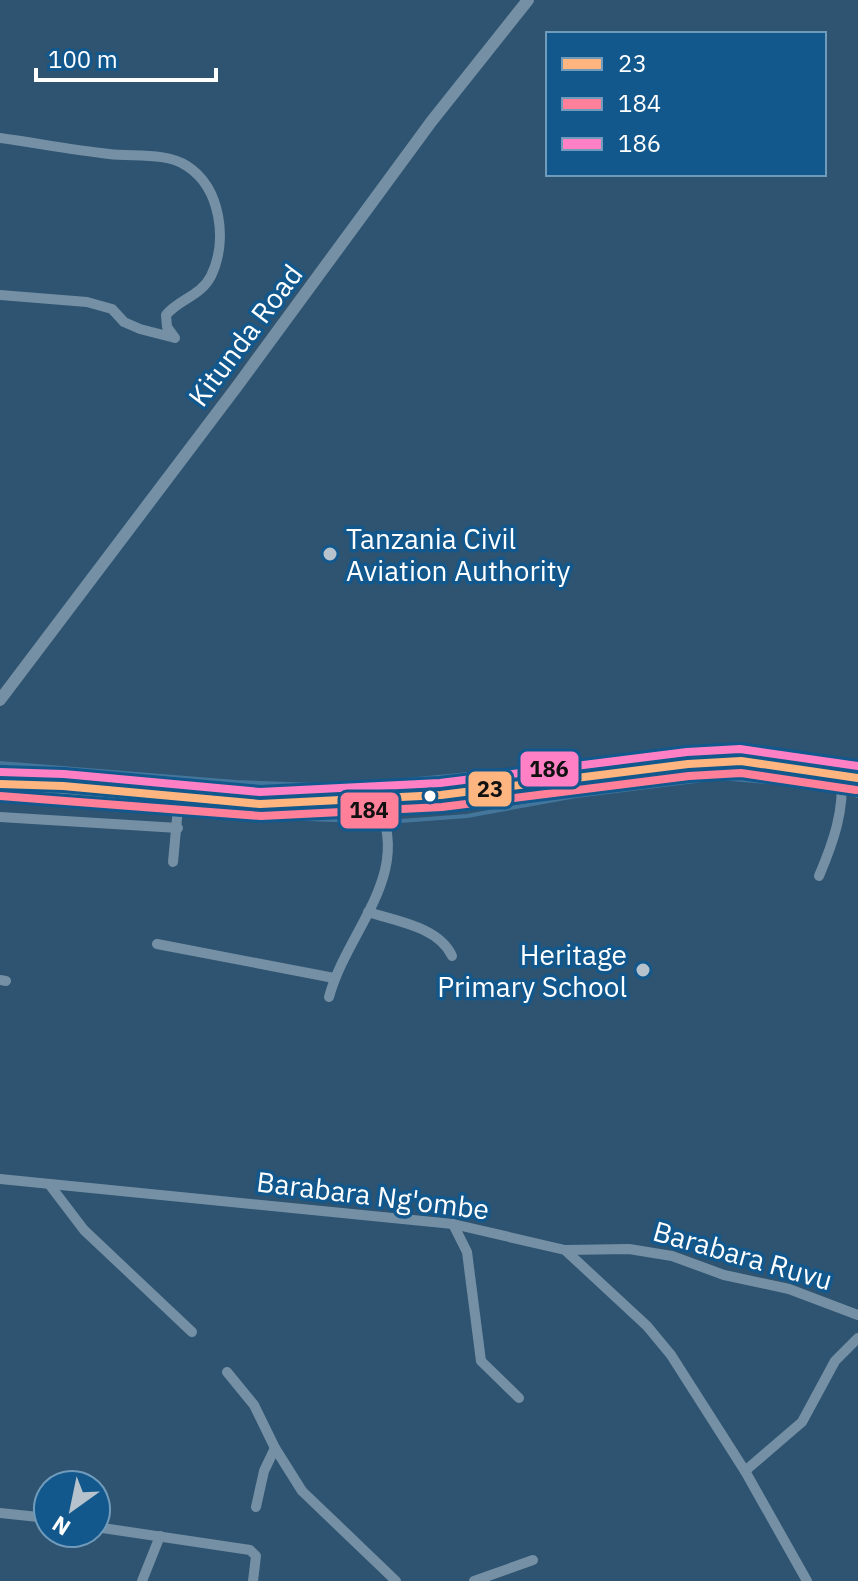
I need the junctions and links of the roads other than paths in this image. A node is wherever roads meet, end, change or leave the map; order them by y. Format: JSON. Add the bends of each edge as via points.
{"nodes":[{"id":1,"x":528,"y":0,"type":"edge"},
{"id":2,"x":0,"y":138,"type":"edge"},
{"id":3,"x":0,"y":295,"type":"edge"},
{"id":4,"x":0,"y":700,"type":"edge"},
{"id":5,"x":841,"y":774,"type":"junction"},
{"id":6,"x":858,"y":778,"type":"edge"},
{"id":7,"x":0,"y":784,"type":"edge"},
{"id":8,"x":179,"y":797,"type":"junction"},
{"id":9,"x":376,"y":800,"type":"junction"},
{"id":10,"x":0,"y":817,"type":"edge"},
{"id":11,"x":178,"y":828,"type":"junction"},
{"id":12,"x":173,"y":862,"type":"dead end"},
{"id":13,"x":819,"y":876,"type":"dead end"},
{"id":14,"x":368,"y":912,"type":"junction"},
{"id":15,"x":157,"y":944,"type":"dead end"},
{"id":16,"x":452,"y":956,"type":"dead end"},
{"id":17,"x":334,"y":978,"type":"junction"},
{"id":18,"x":329,"y":997,"type":"dead end"},
{"id":19,"x":0,"y":1179,"type":"edge"},
{"id":20,"x":49,"y":1184,"type":"junction"},
{"id":21,"x":453,"y":1224,"type":"junction"},
{"id":22,"x":565,"y":1250,"type":"junction"},
{"id":23,"x":858,"y":1315,"type":"edge"},
{"id":24,"x":192,"y":1332,"type":"dead end"},
{"id":25,"x":858,"y":1338,"type":"edge"},
{"id":26,"x":227,"y":1372,"type":"dead end"},
{"id":27,"x":519,"y":1398,"type":"dead end"},
{"id":28,"x":275,"y":1448,"type":"junction"},
{"id":29,"x":745,"y":1471,"type":"junction"},
{"id":30,"x":256,"y":1507,"type":"dead end"},
{"id":31,"x":0,"y":1513,"type":"edge"},
{"id":32,"x":32,"y":1516,"type":"edge"},
{"id":33,"x":112,"y":1529,"type":"edge"},
{"id":34,"x":160,"y":1536,"type":"junction"},
{"id":35,"x":533,"y":1560,"type":"dead end"},
{"id":36,"x":142,"y":1581,"type":"edge"},
{"id":37,"x":253,"y":1581,"type":"edge"},
{"id":38,"x":396,"y":1581,"type":"edge"},
{"id":39,"x":474,"y":1581,"type":"edge"},
{"id":40,"x":807,"y":1581,"type":"edge"}],
"edges":[{"from":1,"to":4,"type":"street","name":"Kitunda Road"},
{"from":2,"to":3,"type":"street","via":[[166,158],[187,166],[204,185],[221,224],[212,274],[202,290],[166,315],[175,338],[140,329],[112,309],[87,302]]},
{"from":5,"to":6,"type":"main road"},
{"from":5,"to":9,"type":"main road","via":[[741,761]]},
{"from":5,"to":13,"type":"street","via":[[836,833]]},
{"from":7,"to":8,"type":"main road"},
{"from":8,"to":9,"type":"main road","via":[[260,804]]},
{"from":8,"to":11,"type":"street"},
{"from":9,"to":14,"type":"street","via":[[387,822],[389,862]]},
{"from":10,"to":11,"type":"street"},
{"from":11,"to":12,"type":"street"},
{"from":14,"to":16,"type":"street","via":[[433,935]]},
{"from":14,"to":17,"type":"street"},
{"from":15,"to":17,"type":"street"},
{"from":17,"to":18,"type":"street"},
{"from":19,"to":20,"type":"street","name":"Barabara Ng'ombe"},
{"from":20,"to":21,"type":"street","name":"Barabara Ng'ombe"},
{"from":20,"to":24,"type":"street","via":[[84,1230]]},
{"from":21,"to":22,"type":"street","name":"Barabara Ng'ombe"},
{"from":21,"to":27,"type":"street","via":[[467,1252],[481,1361]]},
{"from":22,"to":23,"type":"street","name":"Barabara Ruvu","via":[[629,1249],[672,1256]]},
{"from":22,"to":29,"type":"street","via":[[659,1340]]},
{"from":25,"to":29,"type":"street","via":[[835,1361],[802,1422]]},
{"from":26,"to":28,"type":"street","via":[[254,1405]]},
{"from":28,"to":30,"type":"street"},
{"from":28,"to":38,"type":"street","via":[[311,1500]]},
{"from":29,"to":40,"type":"street"},
{"from":31,"to":32,"type":"street"},
{"from":33,"to":34,"type":"street"},
{"from":34,"to":36,"type":"street"},
{"from":34,"to":37,"type":"street","via":[[250,1550],[256,1556]]},
{"from":35,"to":39,"type":"street"}]}
